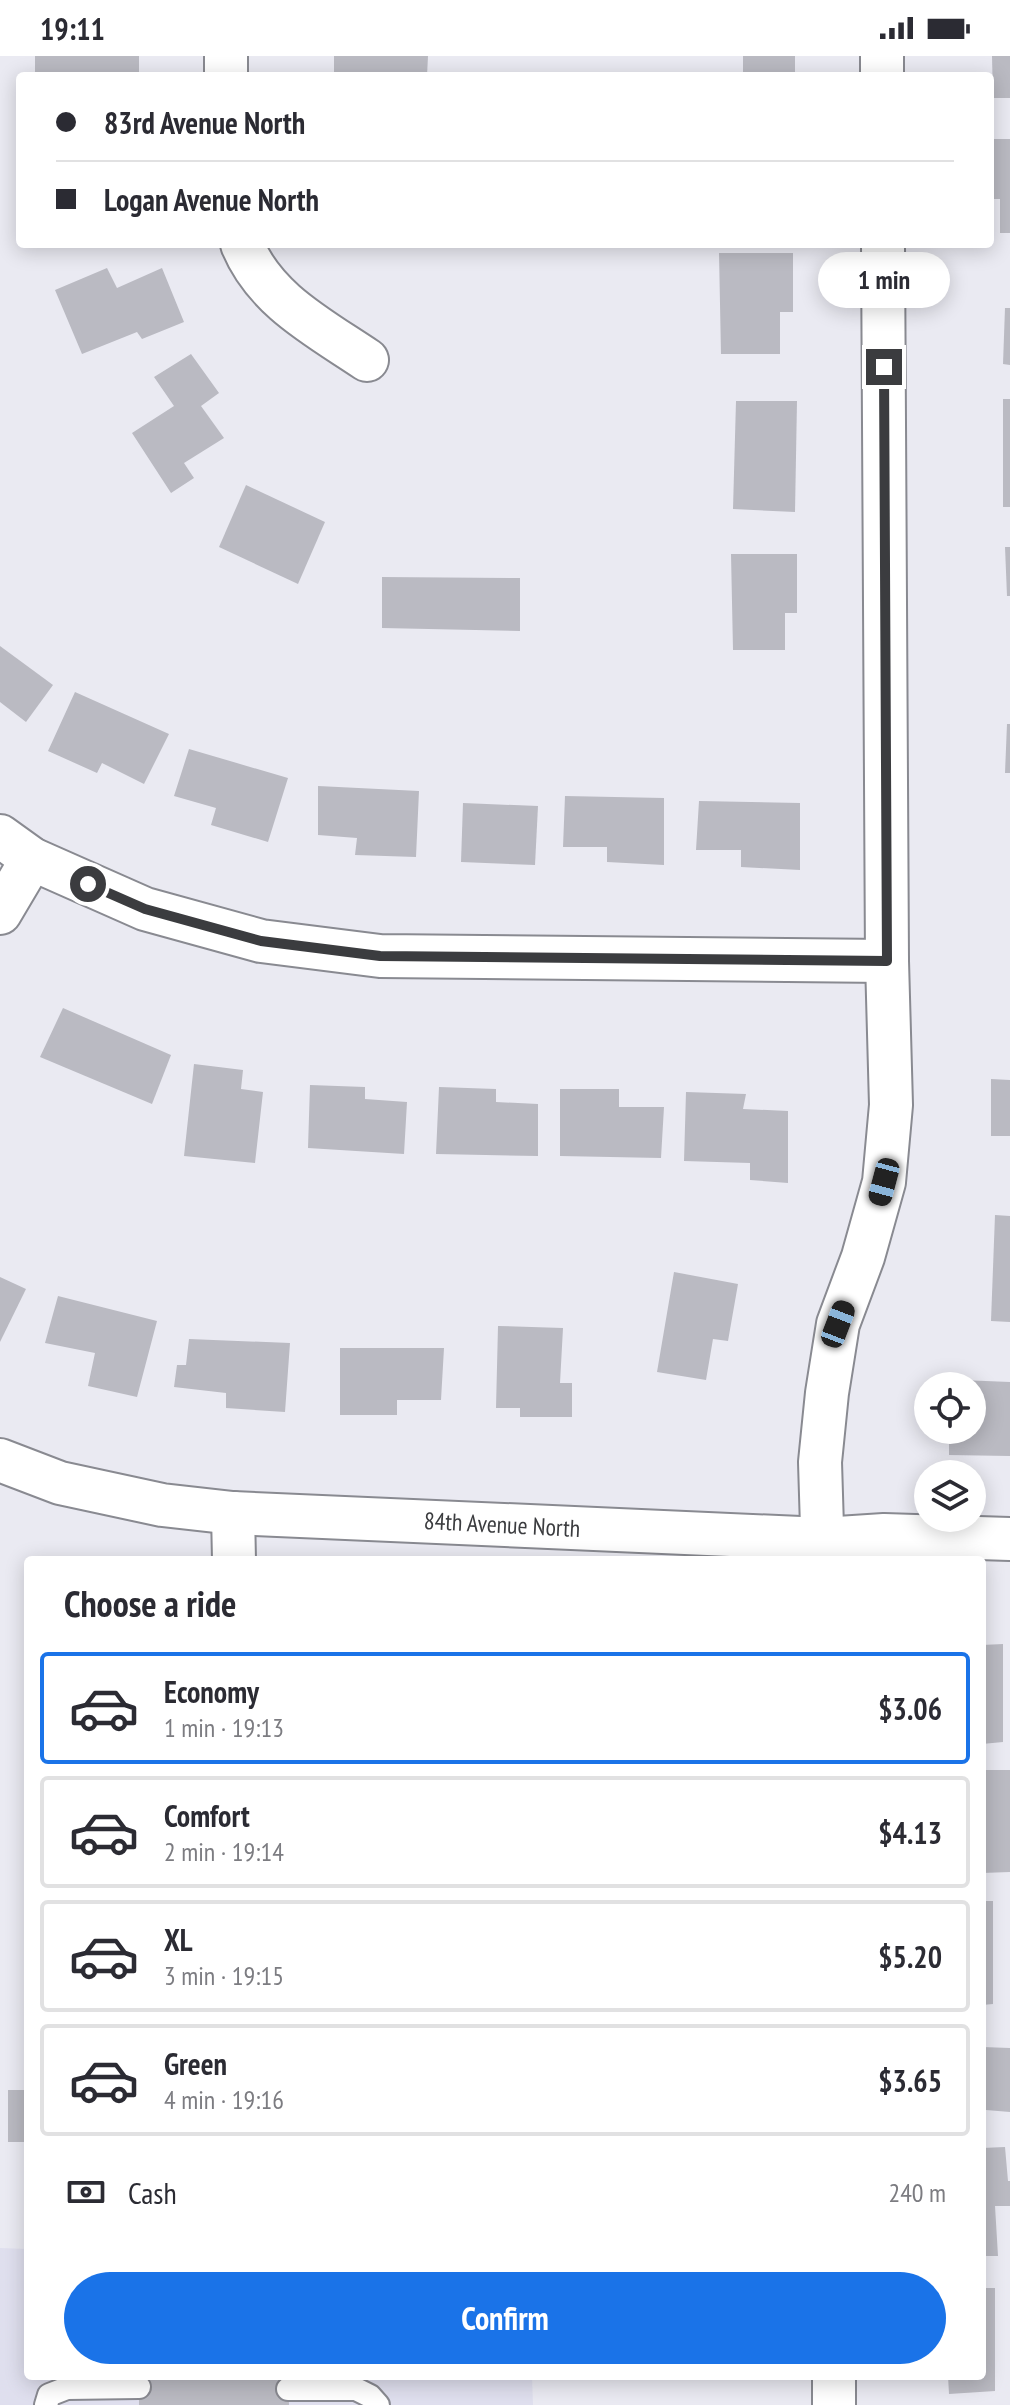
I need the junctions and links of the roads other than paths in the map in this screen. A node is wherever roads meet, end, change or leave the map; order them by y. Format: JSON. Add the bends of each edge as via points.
{"nodes":[{"id":1,"x":244,"y":248,"type":"edge"},
{"id":2,"x":883,"y":248,"type":"edge"},
{"id":3,"x":367,"y":360,"type":"dead end"},
{"id":4,"x":16,"y":847,"type":"edge"},
{"id":5,"x":0,"y":913,"type":"edge"},
{"id":6,"x":887,"y":961,"type":"junction"},
{"id":7,"x":0,"y":1460,"type":"edge"},
{"id":8,"x":233,"y":1513,"type":"junction"},
{"id":9,"x":1010,"y":1539,"type":"edge"},
{"id":10,"x":823,"y":1550,"type":"edge"},
{"id":11,"x":234,"y":1556,"type":"edge"},
{"id":12,"x":834,"y":2380,"type":"edge"},
{"id":13,"x":139,"y":2387,"type":"dead end"},
{"id":14,"x":288,"y":2389,"type":"dead end"},
{"id":15,"x":46,"y":2405,"type":"edge"},
{"id":16,"x":378,"y":2405,"type":"edge"},
{"id":17,"x":834,"y":2405,"type":"edge"}],
"edges":[{"from":1,"to":3,"type":"street","via":[[250,265],[282,302]]},
{"from":2,"to":6,"type":"street"},
{"from":4,"to":5,"type":"street"},
{"from":4,"to":6,"type":"street","via":[[145,909],[261,941],[380,956]]},
{"from":6,"to":10,"type":"street","via":[[891,1105],[884,1182],[838,1324],[820,1462]]},
{"from":7,"to":8,"type":"street","name":"84th Avenue North","via":[[60,1483],[162,1505]]},
{"from":8,"to":10,"type":"street","name":"84th Avenue North"},
{"from":8,"to":11,"type":"street"},
{"from":9,"to":10,"type":"street","name":"84th Avenue North","via":[[884,1535]]},
{"from":12,"to":17,"type":"street"},
{"from":13,"to":15,"type":"lane","via":[[67,2388],[49,2395]]},
{"from":14,"to":16,"type":"lane","via":[[356,2389]]}]}
